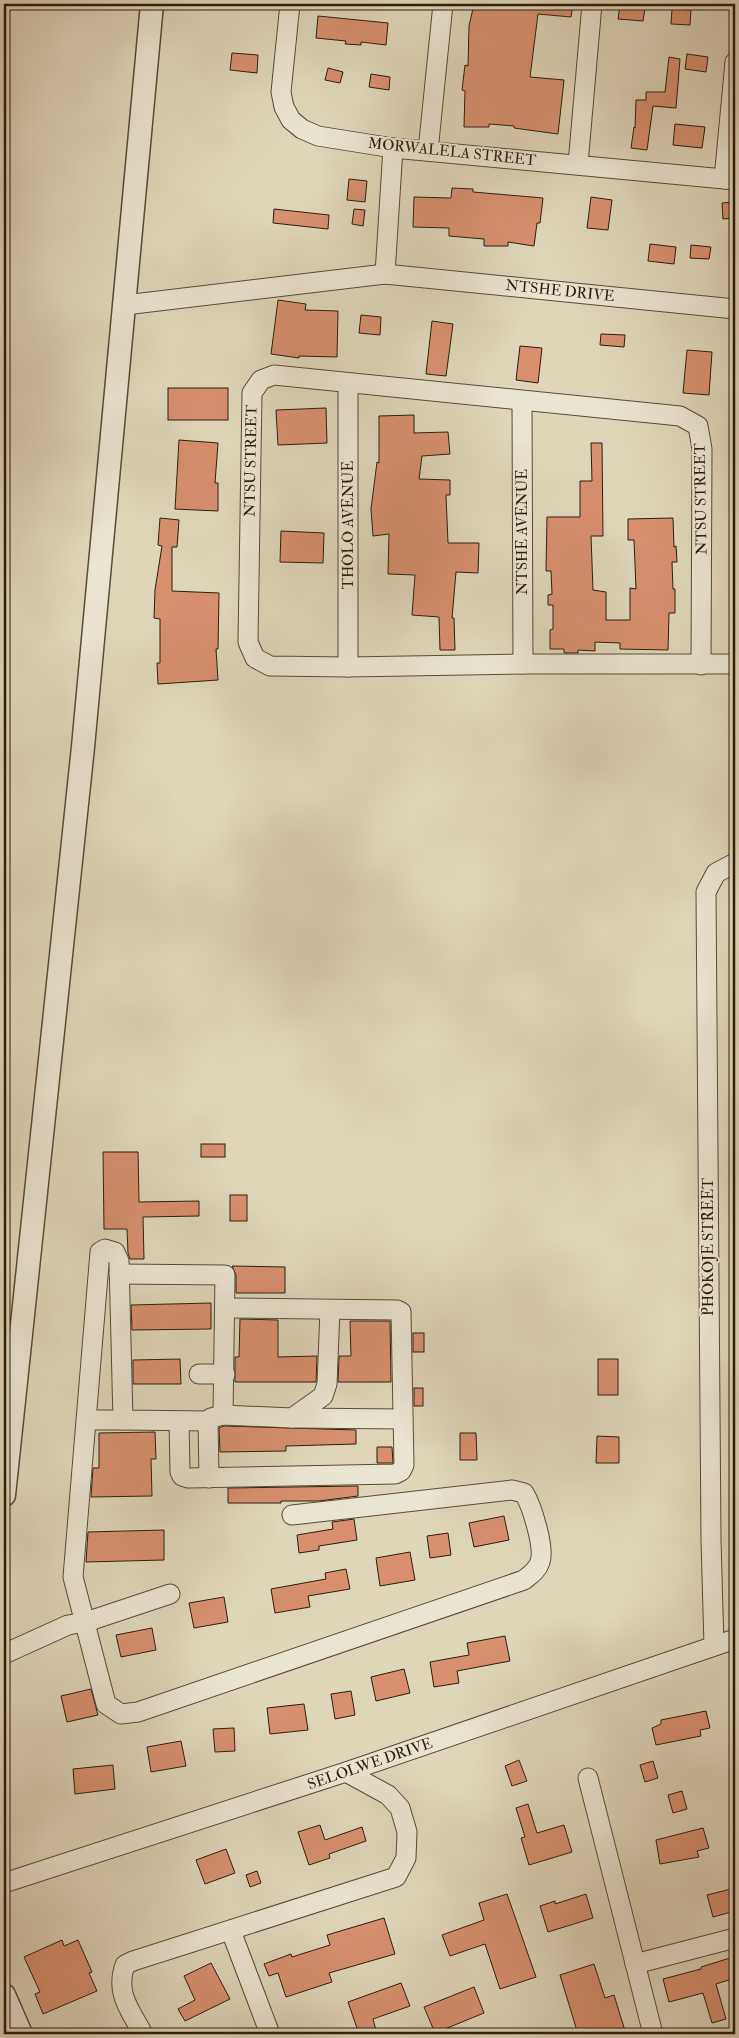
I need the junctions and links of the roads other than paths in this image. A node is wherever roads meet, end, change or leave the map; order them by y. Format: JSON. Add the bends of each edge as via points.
{"nodes":[{"id":1,"x":152,"y":4,"type":"edge"},
{"id":2,"x":290,"y":4,"type":"edge"},
{"id":3,"x":443,"y":4,"type":"edge"},
{"id":4,"x":592,"y":4,"type":"edge"},
{"id":5,"x":735,"y":62,"type":"edge"},
{"id":6,"x":393,"y":148,"type":"junction"},
{"id":7,"x":428,"y":151,"type":"junction"},
{"id":8,"x":578,"y":164,"type":"junction"},
{"id":9,"x":730,"y":179,"type":"edge"},
{"id":10,"x":385,"y":274,"type":"junction"},
{"id":11,"x":125,"y":305,"type":"junction"},
{"id":12,"x":735,"y":309,"type":"edge"},
{"id":13,"x":348,"y":383,"type":"junction"},
{"id":14,"x":522,"y":401,"type":"junction"},
{"id":15,"x":523,"y":664,"type":"junction"},
{"id":16,"x":735,"y":664,"type":"edge"},
{"id":17,"x":701,"y":665,"type":"junction"},
{"id":18,"x":348,"y":667,"type":"junction"},
{"id":19,"x":735,"y":863,"type":"edge"},
{"id":20,"x":118,"y":1274,"type":"junction"},
{"id":21,"x":225,"y":1308,"type":"junction"},
{"id":22,"x":330,"y":1310,"type":"junction"},
{"id":23,"x":122,"y":1336,"type":"junction"},
{"id":24,"x":93,"y":1337,"type":"junction"},
{"id":25,"x":199,"y":1374,"type":"dead end"},
{"id":26,"x":225,"y":1374,"type":"junction"},
{"id":27,"x":216,"y":1418,"type":"junction"},
{"id":28,"x":292,"y":1418,"type":"junction"},
{"id":29,"x":403,"y":1418,"type":"junction"},
{"id":30,"x":88,"y":1420,"type":"junction"},
{"id":31,"x":123,"y":1420,"type":"junction"},
{"id":32,"x":179,"y":1421,"type":"junction"},
{"id":33,"x":209,"y":1478,"type":"junction"},
{"id":34,"x":4,"y":1495,"type":"edge"},
{"id":35,"x":292,"y":1515,"type":"dead end"},
{"id":36,"x":170,"y":1594,"type":"dead end"},
{"id":37,"x":86,"y":1622,"type":"junction"},
{"id":38,"x":735,"y":1639,"type":"edge"},
{"id":39,"x":714,"y":1646,"type":"junction"},
{"id":40,"x":4,"y":1654,"type":"edge"},
{"id":41,"x":346,"y":1772,"type":"junction"},
{"id":42,"x":588,"y":1778,"type":"dead end"},
{"id":43,"x":4,"y":1883,"type":"edge"},
{"id":44,"x":231,"y":1931,"type":"junction"},
{"id":45,"x":735,"y":1938,"type":"edge"},
{"id":46,"x":635,"y":1964,"type":"junction"},
{"id":47,"x":4,"y":1995,"type":"edge"},
{"id":48,"x":21,"y":2034,"type":"edge"},
{"id":49,"x":143,"y":2034,"type":"edge"},
{"id":50,"x":270,"y":2034,"type":"edge"},
{"id":51,"x":654,"y":2034,"type":"edge"}],
"edges":[{"from":1,"to":11,"type":"street"},
{"from":2,"to":6,"type":"street","name":"MORWALELA STREET","via":[[281,92],[291,120],[318,136]]},
{"from":3,"to":7,"type":"street"},
{"from":4,"to":8,"type":"street"},
{"from":5,"to":9,"type":"street"},
{"from":6,"to":7,"type":"street","name":"MORWALELA STREET"},
{"from":6,"to":10,"type":"street"},
{"from":7,"to":8,"type":"street","name":"MORWALELA STREET"},
{"from":8,"to":9,"type":"street","name":"MORWALELA STREET"},
{"from":10,"to":11,"type":"street","name":"NTSHE DRIVE"},
{"from":10,"to":12,"type":"street","name":"NTSHE DRIVE"},
{"from":11,"to":34,"type":"street","via":[[83,747]]},
{"from":13,"to":14,"type":"street","name":"NTSU STREET"},
{"from":13,"to":18,"type":"street","name":"THOLO AVENUE"},
{"from":13,"to":18,"type":"street","name":"NTSU STREET","via":[[274,375],[260,380],[252,392],[248,642],[255,658],[270,666]]},
{"from":14,"to":15,"type":"street","name":"NTSHE AVENUE"},
{"from":14,"to":17,"type":"street","name":"NTSU STREET","via":[[680,416],[698,426],[702,449]]},
{"from":15,"to":17,"type":"street","name":"NTSU STREET"},
{"from":15,"to":18,"type":"street","name":"NTSU STREET"},
{"from":16,"to":17,"type":"street","name":"NTSU STREET"},
{"from":19,"to":39,"type":"street","name":"PHOKOJE STREET","via":[[716,873],[706,892],[710,1540]]},
{"from":20,"to":21,"type":"street","via":[[221,1274],[225,1278]]},
{"from":20,"to":23,"type":"street"},
{"from":20,"to":24,"type":"street","via":[[116,1252],[106,1249],[100,1252]]},
{"from":21,"to":22,"type":"street"},
{"from":21,"to":26,"type":"street"},
{"from":22,"to":28,"type":"street","via":[[327,1384],[323,1396]]},
{"from":22,"to":29,"type":"street","via":[[401,1312]]},
{"from":23,"to":24,"type":"street"},
{"from":23,"to":31,"type":"street"},
{"from":24,"to":30,"type":"street"},
{"from":25,"to":26,"type":"street"},
{"from":26,"to":27,"type":"street"},
{"from":27,"to":28,"type":"street"},
{"from":27,"to":32,"type":"street"},
{"from":27,"to":33,"type":"street"},
{"from":28,"to":29,"type":"street"},
{"from":29,"to":33,"type":"street","via":[[404,1465],[394,1474]]},
{"from":30,"to":31,"type":"street"},
{"from":30,"to":37,"type":"street","via":[[73,1577]]},
{"from":31,"to":32,"type":"street"},
{"from":32,"to":33,"type":"street","via":[[182,1476]]},
{"from":35,"to":37,"type":"street","via":[[512,1490],[524,1493],[529,1502],[542,1552],[535,1571],[524,1580],[138,1712],[121,1714],[106,1704]]},
{"from":36,"to":37,"type":"street"},
{"from":37,"to":40,"type":"street","via":[[68,1625]]},
{"from":38,"to":39,"type":"street","name":"SELOLWE DRIVE"},
{"from":39,"to":41,"type":"street","name":"SELOLWE DRIVE"},
{"from":41,"to":43,"type":"street","name":"SELOLWE DRIVE"},
{"from":41,"to":44,"type":"street","via":[[388,1794],[400,1808],[407,1832],[406,1858],[396,1877]]},
{"from":42,"to":46,"type":"street"},
{"from":44,"to":49,"type":"street","via":[[125,1965],[120,1978],[121,1990]]},
{"from":44,"to":50,"type":"street"},
{"from":45,"to":46,"type":"street"},
{"from":46,"to":51,"type":"street"},
{"from":47,"to":48,"type":"street"}]}
